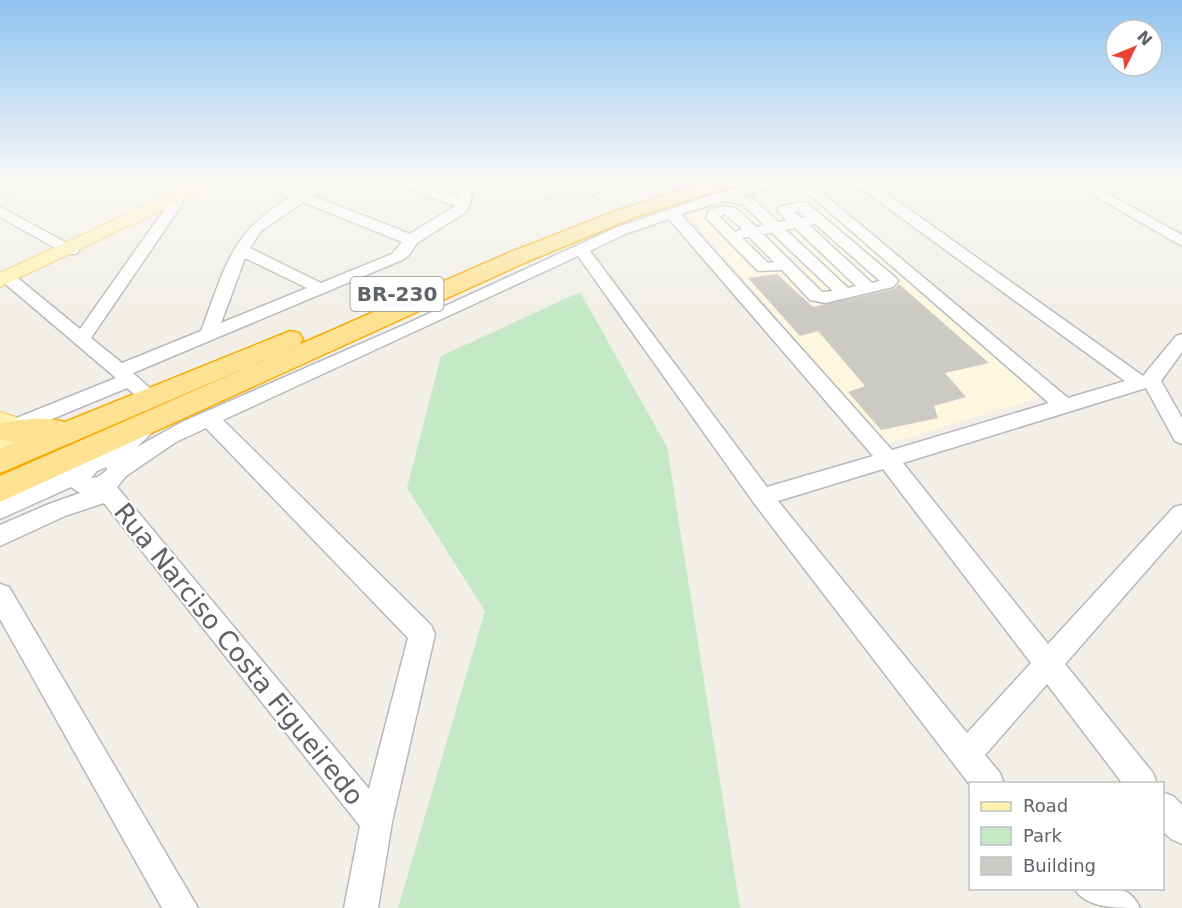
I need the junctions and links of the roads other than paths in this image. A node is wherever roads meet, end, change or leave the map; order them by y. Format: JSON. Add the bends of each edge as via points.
{"nodes":[{"id":1,"x":20,"y":223,"type":"edge"},
{"id":2,"x":122,"y":223,"type":"edge"},
{"id":3,"x":128,"y":223,"type":"edge"},
{"id":4,"x":162,"y":223,"type":"edge"},
{"id":5,"x":263,"y":223,"type":"edge"},
{"id":6,"x":370,"y":223,"type":"edge"},
{"id":7,"x":438,"y":223,"type":"edge"},
{"id":8,"x":563,"y":223,"type":"edge"},
{"id":9,"x":602,"y":223,"type":"edge"},
{"id":10,"x":642,"y":223,"type":"edge"},
{"id":11,"x":681,"y":223,"type":"edge"},
{"id":12,"x":721,"y":223,"type":"edge"},
{"id":13,"x":744,"y":223,"type":"edge"},
{"id":14,"x":770,"y":223,"type":"edge"},
{"id":15,"x":796,"y":223,"type":"edge"},
{"id":16,"x":798,"y":223,"type":"edge"},
{"id":17,"x":823,"y":223,"type":"edge"},
{"id":18,"x":850,"y":223,"type":"edge"},
{"id":19,"x":922,"y":223,"type":"edge"},
{"id":20,"x":1150,"y":223,"type":"edge"},
{"id":21,"x":774,"y":227,"type":"junction"},
{"id":22,"x":753,"y":232,"type":"junction"},
{"id":23,"x":732,"y":235,"type":"junction"},
{"id":24,"x":411,"y":240,"type":"junction"},
{"id":25,"x":1182,"y":242,"type":"edge"},
{"id":26,"x":581,"y":249,"type":"junction"},
{"id":27,"x":241,"y":250,"type":"junction"},
{"id":28,"x":64,"y":251,"type":"junction"},
{"id":29,"x":787,"y":265,"type":"junction"},
{"id":30,"x":4,"y":279,"type":"edge"},
{"id":31,"x":868,"y":288,"type":"junction"},
{"id":32,"x":321,"y":289,"type":"junction"},
{"id":33,"x":845,"y":294,"type":"junction"},
{"id":34,"x":208,"y":335,"type":"junction"},
{"id":35,"x":82,"y":339,"type":"junction"},
{"id":36,"x":1182,"y":340,"type":"edge"},
{"id":37,"x":125,"y":376,"type":"junction"},
{"id":38,"x":1145,"y":382,"type":"junction"},
{"id":39,"x":1066,"y":407,"type":"junction"},
{"id":40,"x":158,"y":418,"type":"junction"},
{"id":41,"x":209,"y":418,"type":"junction"},
{"id":42,"x":74,"y":430,"type":"junction"},
{"id":43,"x":5,"y":431,"type":"edge"},
{"id":44,"x":1182,"y":436,"type":"edge"},
{"id":45,"x":887,"y":458,"type":"junction"},
{"id":46,"x":0,"y":461,"type":"edge"},
{"id":47,"x":102,"y":475,"type":"junction"},
{"id":48,"x":0,"y":490,"type":"edge"},
{"id":49,"x":762,"y":497,"type":"junction"},
{"id":50,"x":0,"y":510,"type":"edge"},
{"id":51,"x":1182,"y":514,"type":"edge"},
{"id":52,"x":0,"y":536,"type":"edge"},
{"id":53,"x":0,"y":595,"type":"edge"},
{"id":54,"x":1048,"y":663,"type":"junction"},
{"id":55,"x":965,"y":756,"type":"junction"},
{"id":56,"x":988,"y":782,"type":"edge"},
{"id":57,"x":1141,"y":782,"type":"edge"},
{"id":58,"x":1164,"y":809,"type":"edge"},
{"id":59,"x":376,"y":822,"type":"junction"},
{"id":60,"x":1182,"y":828,"type":"edge"},
{"id":61,"x":1093,"y":890,"type":"edge"},
{"id":62,"x":181,"y":908,"type":"edge"},
{"id":63,"x":360,"y":908,"type":"edge"},
{"id":64,"x":1122,"y":908,"type":"edge"}],
"edges":[{"from":1,"to":28,"type":"street"},
{"from":2,"to":28,"type":"main road"},
{"from":3,"to":28,"type":"main road"},
{"from":4,"to":35,"type":"street"},
{"from":5,"to":27,"type":"street"},
{"from":6,"to":24,"type":"street"},
{"from":7,"to":24,"type":"street"},
{"from":8,"to":40,"type":"highway","number":"BR-230"},
{"from":9,"to":40,"type":"highway","number":"BR-230"},
{"from":10,"to":26,"type":"street","number":"BR-230"},
{"from":11,"to":45,"type":"street"},
{"from":12,"to":23,"type":"street"},
{"from":13,"to":22,"type":"street"},
{"from":14,"to":21,"type":"street"},
{"from":15,"to":21,"type":"street"},
{"from":16,"to":31,"type":"street"},
{"from":17,"to":31,"type":"street","via":[[890,281]]},
{"from":18,"to":39,"type":"street"},
{"from":19,"to":38,"type":"street"},
{"from":20,"to":25,"type":"street"},
{"from":21,"to":22,"type":"street"},
{"from":21,"to":33,"type":"street"},
{"from":22,"to":23,"type":"street"},
{"from":22,"to":29,"type":"street"},
{"from":23,"to":29,"type":"street","via":[[764,268]]},
{"from":24,"to":32,"type":"street","via":[[396,257]]},
{"from":26,"to":41,"type":"street","number":"BR-230"},
{"from":26,"to":49,"type":"street"},
{"from":27,"to":32,"type":"street"},
{"from":27,"to":34,"type":"street"},
{"from":28,"to":30,"type":"main road"},
{"from":29,"to":33,"type":"street","via":[[816,296]]},
{"from":30,"to":35,"type":"street"},
{"from":31,"to":33,"type":"street"},
{"from":32,"to":34,"type":"street"},
{"from":34,"to":37,"type":"street"},
{"from":35,"to":37,"type":"street"},
{"from":36,"to":38,"type":"street"},
{"from":37,"to":40,"type":"street"},
{"from":37,"to":43,"type":"street"},
{"from":38,"to":39,"type":"street"},
{"from":38,"to":44,"type":"street"},
{"from":39,"to":45,"type":"street"},
{"from":40,"to":41,"type":"street","number":"BR-230"},
{"from":40,"to":42,"type":"highway","number":"BR-230"},
{"from":40,"to":47,"type":"street"},
{"from":40,"to":48,"type":"highway","number":"BR-230"},
{"from":41,"to":59,"type":"street","via":[[422,634]]},
{"from":42,"to":43,"type":"highway"},
{"from":42,"to":46,"type":"highway","number":"BR-230"},
{"from":45,"to":49,"type":"street"},
{"from":45,"to":54,"type":"street"},
{"from":47,"to":50,"type":"street","via":[[46,489]]},
{"from":47,"to":52,"type":"street","via":[[57,510]]},
{"from":47,"to":59,"type":"street","name":"Rua Narciso Costa Figueiredo"},
{"from":49,"to":55,"type":"street"},
{"from":51,"to":54,"type":"street"},
{"from":53,"to":62,"type":"street"},
{"from":54,"to":55,"type":"street"},
{"from":54,"to":57,"type":"street"},
{"from":55,"to":56,"type":"street"},
{"from":58,"to":60,"type":"street"},
{"from":59,"to":63,"type":"street"},
{"from":61,"to":64,"type":"street"}]}
